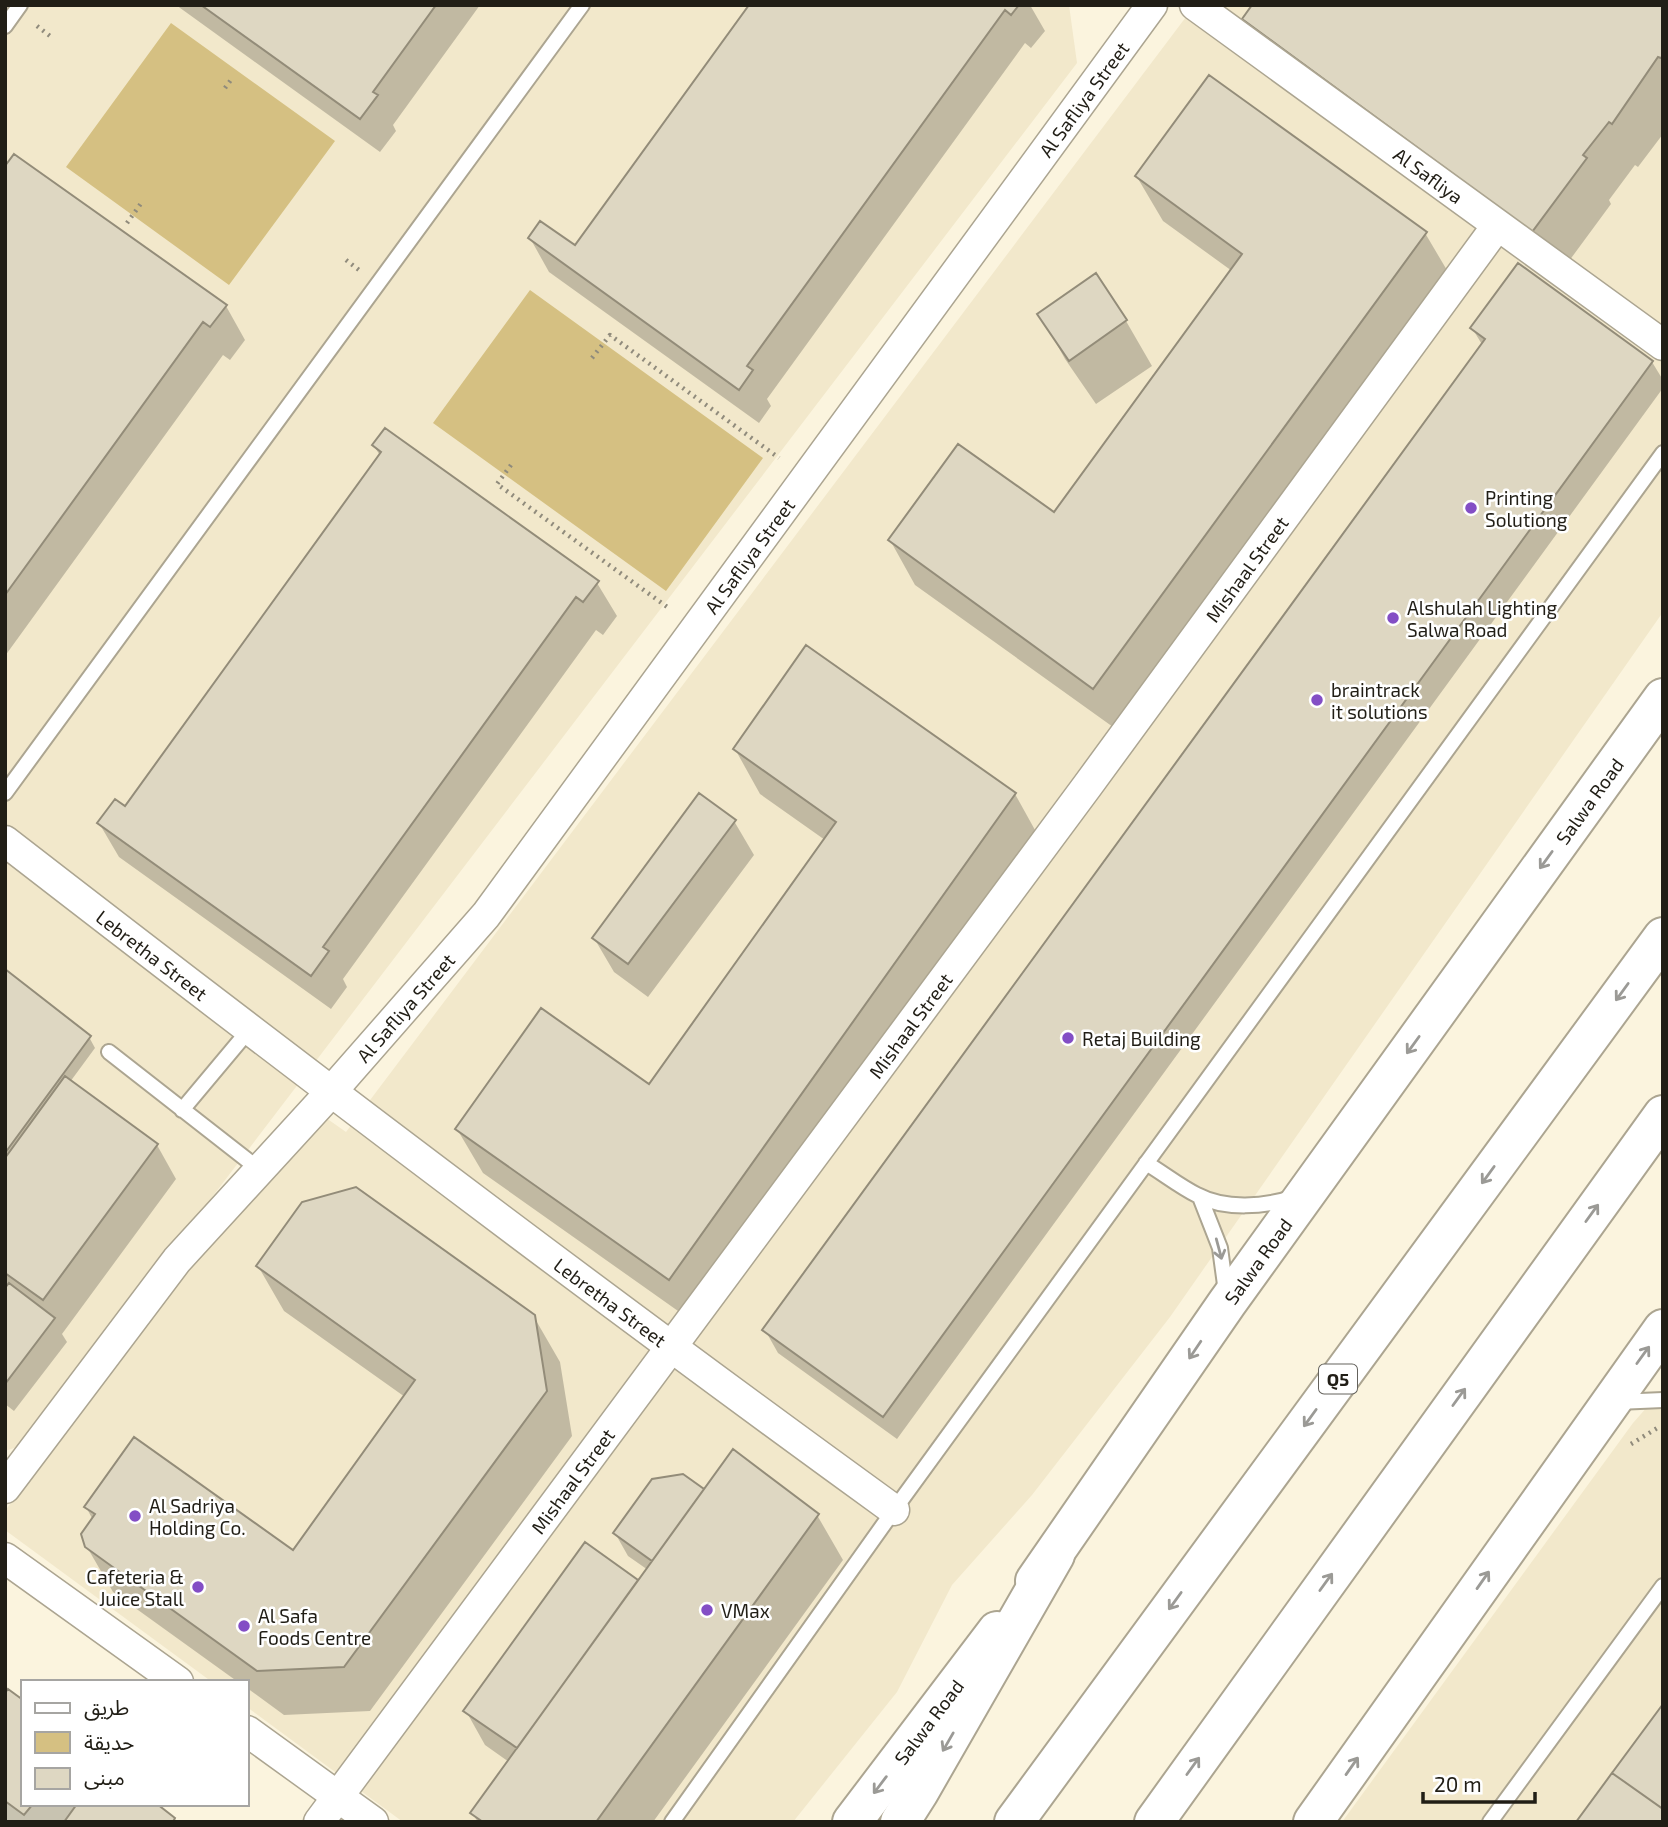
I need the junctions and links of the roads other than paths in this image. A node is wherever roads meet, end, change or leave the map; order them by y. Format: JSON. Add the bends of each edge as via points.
{"nodes":[{"id":1,"x":20,"y":5,"type":"edge"},
{"id":2,"x":582,"y":5,"type":"edge"},
{"id":3,"x":1195,"y":5,"type":"edge"},
{"id":4,"x":1146,"y":7,"type":"edge"},
{"id":5,"x":5,"y":26,"type":"edge"},
{"id":6,"x":1497,"y":226,"type":"junction"},
{"id":7,"x":1663,"y":345,"type":"edge"},
{"id":8,"x":1663,"y":453,"type":"edge"},
{"id":9,"x":1663,"y":698,"type":"edge"},
{"id":10,"x":5,"y":793,"type":"edge"},
{"id":11,"x":5,"y":841,"type":"edge"},
{"id":12,"x":1663,"y":937,"type":"edge"},
{"id":13,"x":248,"y":1030,"type":"junction"},
{"id":14,"x":109,"y":1052,"type":"dead end"},
{"id":15,"x":330,"y":1093,"type":"junction"},
{"id":16,"x":182,"y":1110,"type":"junction"},
{"id":17,"x":1663,"y":1115,"type":"edge"},
{"id":18,"x":1146,"y":1163,"type":"junction"},
{"id":19,"x":260,"y":1170,"type":"junction"},
{"id":20,"x":1307,"y":1193,"type":"junction"},
{"id":21,"x":1199,"y":1197,"type":"junction"},
{"id":22,"x":1227,"y":1303,"type":"junction"},
{"id":23,"x":1663,"y":1329,"type":"edge"},
{"id":24,"x":670,"y":1348,"type":"junction"},
{"id":25,"x":1663,"y":1400,"type":"edge"},
{"id":26,"x":1609,"y":1402,"type":"junction"},
{"id":27,"x":5,"y":1488,"type":"edge"},
{"id":28,"x":894,"y":1510,"type":"junction"},
{"id":29,"x":1055,"y":1555,"type":"junction"},
{"id":30,"x":5,"y":1558,"type":"edge"},
{"id":31,"x":1663,"y":1586,"type":"edge"},
{"id":32,"x":175,"y":1680,"type":"edge"},
{"id":33,"x":248,"y":1732,"type":"edge"},
{"id":34,"x":338,"y":1796,"type":"junction"},
{"id":35,"x":318,"y":1822,"type":"edge"},
{"id":36,"x":373,"y":1822,"type":"edge"},
{"id":37,"x":672,"y":1822,"type":"edge"},
{"id":38,"x":852,"y":1822,"type":"edge"},
{"id":39,"x":900,"y":1822,"type":"edge"},
{"id":40,"x":1014,"y":1822,"type":"edge"},
{"id":41,"x":1154,"y":1822,"type":"edge"},
{"id":42,"x":1313,"y":1822,"type":"edge"},
{"id":43,"x":1490,"y":1822,"type":"edge"}],
"edges":[{"from":1,"to":5,"type":"lane"},
{"from":2,"to":10,"type":"lane"},
{"from":3,"to":6,"type":"street","name":"Al Safliya"},
{"from":4,"to":15,"type":"street","name":"Al Safliya Street","via":[[1039,161],[486,915]]},
{"from":6,"to":7,"type":"street","name":"Al Safliya"},
{"from":6,"to":24,"type":"street","name":"Mishaal Street"},
{"from":8,"to":18,"type":"lane"},
{"from":9,"to":20,"type":"main road","name":"Salwa Road","one_way":true},
{"from":11,"to":13,"type":"street","name":"Lebretha Street"},
{"from":12,"to":40,"type":"main road","number":"Q5","one_way":true},
{"from":13,"to":15,"type":"street","name":"Lebretha Street"},
{"from":13,"to":16,"type":"lane"},
{"from":14,"to":16,"type":"lane"},
{"from":15,"to":19,"type":"street"},
{"from":15,"to":24,"type":"street","name":"Lebretha Street"},
{"from":16,"to":19,"type":"lane"},
{"from":41,"to":17,"type":"main road","one_way":true},
{"from":18,"to":21,"type":"lane"},
{"from":18,"to":28,"type":"lane"},
{"from":19,"to":27,"type":"street","via":[[177,1260]]},
{"from":20,"to":21,"type":"lane","via":[[1254,1205]]},
{"from":20,"to":22,"type":"main road","name":"Salwa Road"},
{"from":21,"to":22,"type":"lane","one_way":true,"via":[[1220,1248]]},
{"from":22,"to":29,"type":"main road","name":"Salwa Road","one_way":true},
{"from":26,"to":23,"type":"main road","one_way":true},
{"from":24,"to":28,"type":"street","name":"Lebretha Street"},
{"from":24,"to":34,"type":"street","name":"Mishaal Street"},
{"from":25,"to":26,"type":"lane"},
{"from":42,"to":26,"type":"main road","one_way":true},
{"from":28,"to":37,"type":"lane"},
{"from":29,"to":38,"type":"main road","name":"Salwa Road","one_way":true},
{"from":29,"to":39,"type":"main road","one_way":true},
{"from":30,"to":32,"type":"street"},
{"from":31,"to":43,"type":"lane"},
{"from":33,"to":34,"type":"street"},
{"from":34,"to":35,"type":"street","name":"Mishaal Street"},
{"from":34,"to":36,"type":"street"}]}
